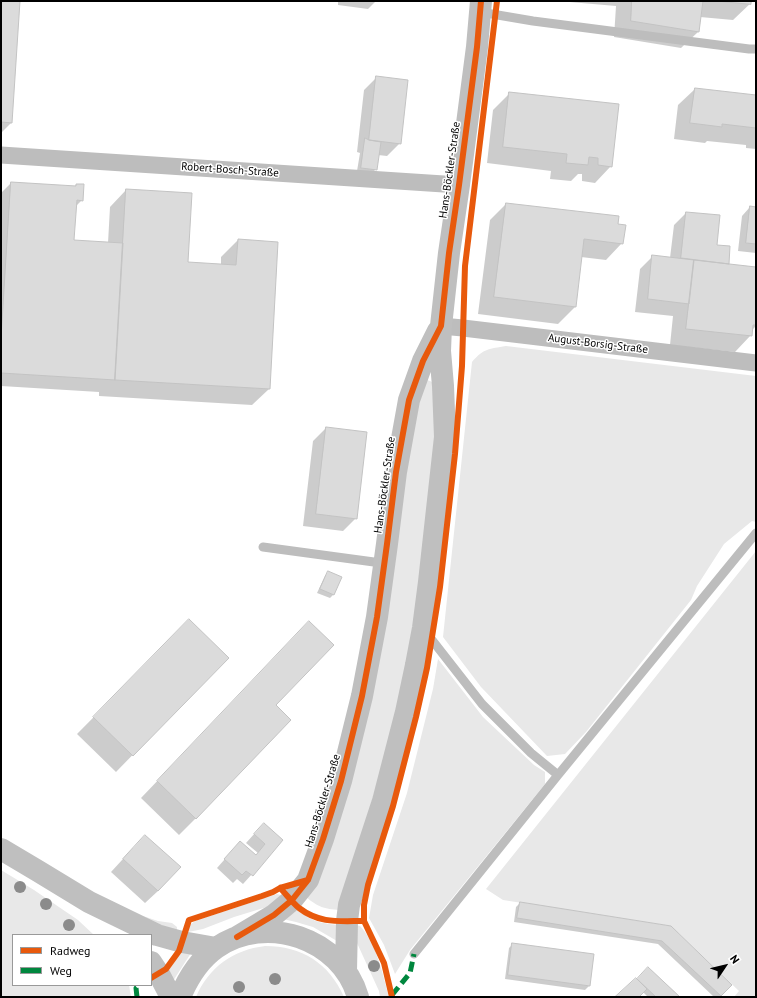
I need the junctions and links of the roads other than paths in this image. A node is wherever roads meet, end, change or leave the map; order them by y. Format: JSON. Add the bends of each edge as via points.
{"nodes":[{"id":1,"x":481,"y":7,"type":"edge"},
{"id":2,"x":756,"y":48,"type":"edge"},
{"id":3,"x":1,"y":155,"type":"edge"},
{"id":4,"x":459,"y":185,"type":"junction"},
{"id":5,"x":441,"y":326,"type":"junction"},
{"id":6,"x":756,"y":363,"type":"edge"},
{"id":7,"x":756,"y":533,"type":"edge"},
{"id":8,"x":263,"y":547,"type":"dead end"},
{"id":9,"x":385,"y":562,"type":"junction"},
{"id":10,"x":423,"y":628,"type":"junction"},
{"id":11,"x":558,"y":775,"type":"junction"},
{"id":12,"x":1,"y":849,"type":"edge"},
{"id":13,"x":89,"y":902,"type":"junction"},
{"id":14,"x":124,"y":934,"type":"edge"},
{"id":15,"x":237,"y":937,"type":"junction"},
{"id":16,"x":216,"y":948,"type":"junction"},
{"id":17,"x":414,"y":954,"type":"dead end"},
{"id":18,"x":152,"y":964,"type":"edge"},
{"id":19,"x":346,"y":971,"type":"junction"},
{"id":20,"x":172,"y":997,"type":"edge"},
{"id":21,"x":180,"y":997,"type":"edge"},
{"id":22,"x":358,"y":997,"type":"edge"}],
"edges":[{"from":1,"to":2,"type":"lane","via":[[533,21]]},
{"from":1,"to":4,"type":"main road","name":"Hans-Böckler-Straße"},
{"from":3,"to":4,"type":"street","name":"Robert-Bosch-Straße"},
{"from":4,"to":5,"type":"main road","name":"Hans-Böckler-Straße"},
{"from":5,"to":6,"type":"street","name":"August-Borsig-Straße"},
{"from":5,"to":9,"type":"main road","name":"Hans-Böckler-Straße","via":[[423,361],[409,400],[396,472]]},
{"from":5,"to":10,"type":"main road","name":"Hans-Böckler-Straße","via":[[445,437]]},
{"from":7,"to":11,"type":"lane"},
{"from":8,"to":9,"type":"lane"},
{"from":9,"to":15,"type":"main road","name":"Hans-Böckler-Straße","via":[[362,696],[341,781],[308,880],[292,900],[274,915]]},
{"from":10,"to":11,"type":"lane","via":[[482,704],[531,753]]},
{"from":10,"to":19,"type":"main road","name":"Hans-Böckler-Straße","via":[[406,712],[382,801],[349,905]]},
{"from":11,"to":17,"type":"lane"},
{"from":12,"to":13,"type":"main road"},
{"from":13,"to":14,"type":"main road"},
{"from":13,"to":16,"type":"main road","via":[[157,935]]},
{"from":15,"to":16,"type":"main road"},
{"from":15,"to":19,"type":"main road","via":[[261,932],[297,936],[329,953]]},
{"from":16,"to":21,"type":"main road","via":[[194,970]]},
{"from":18,"to":20,"type":"main road"},
{"from":19,"to":22,"type":"main road"}]}
